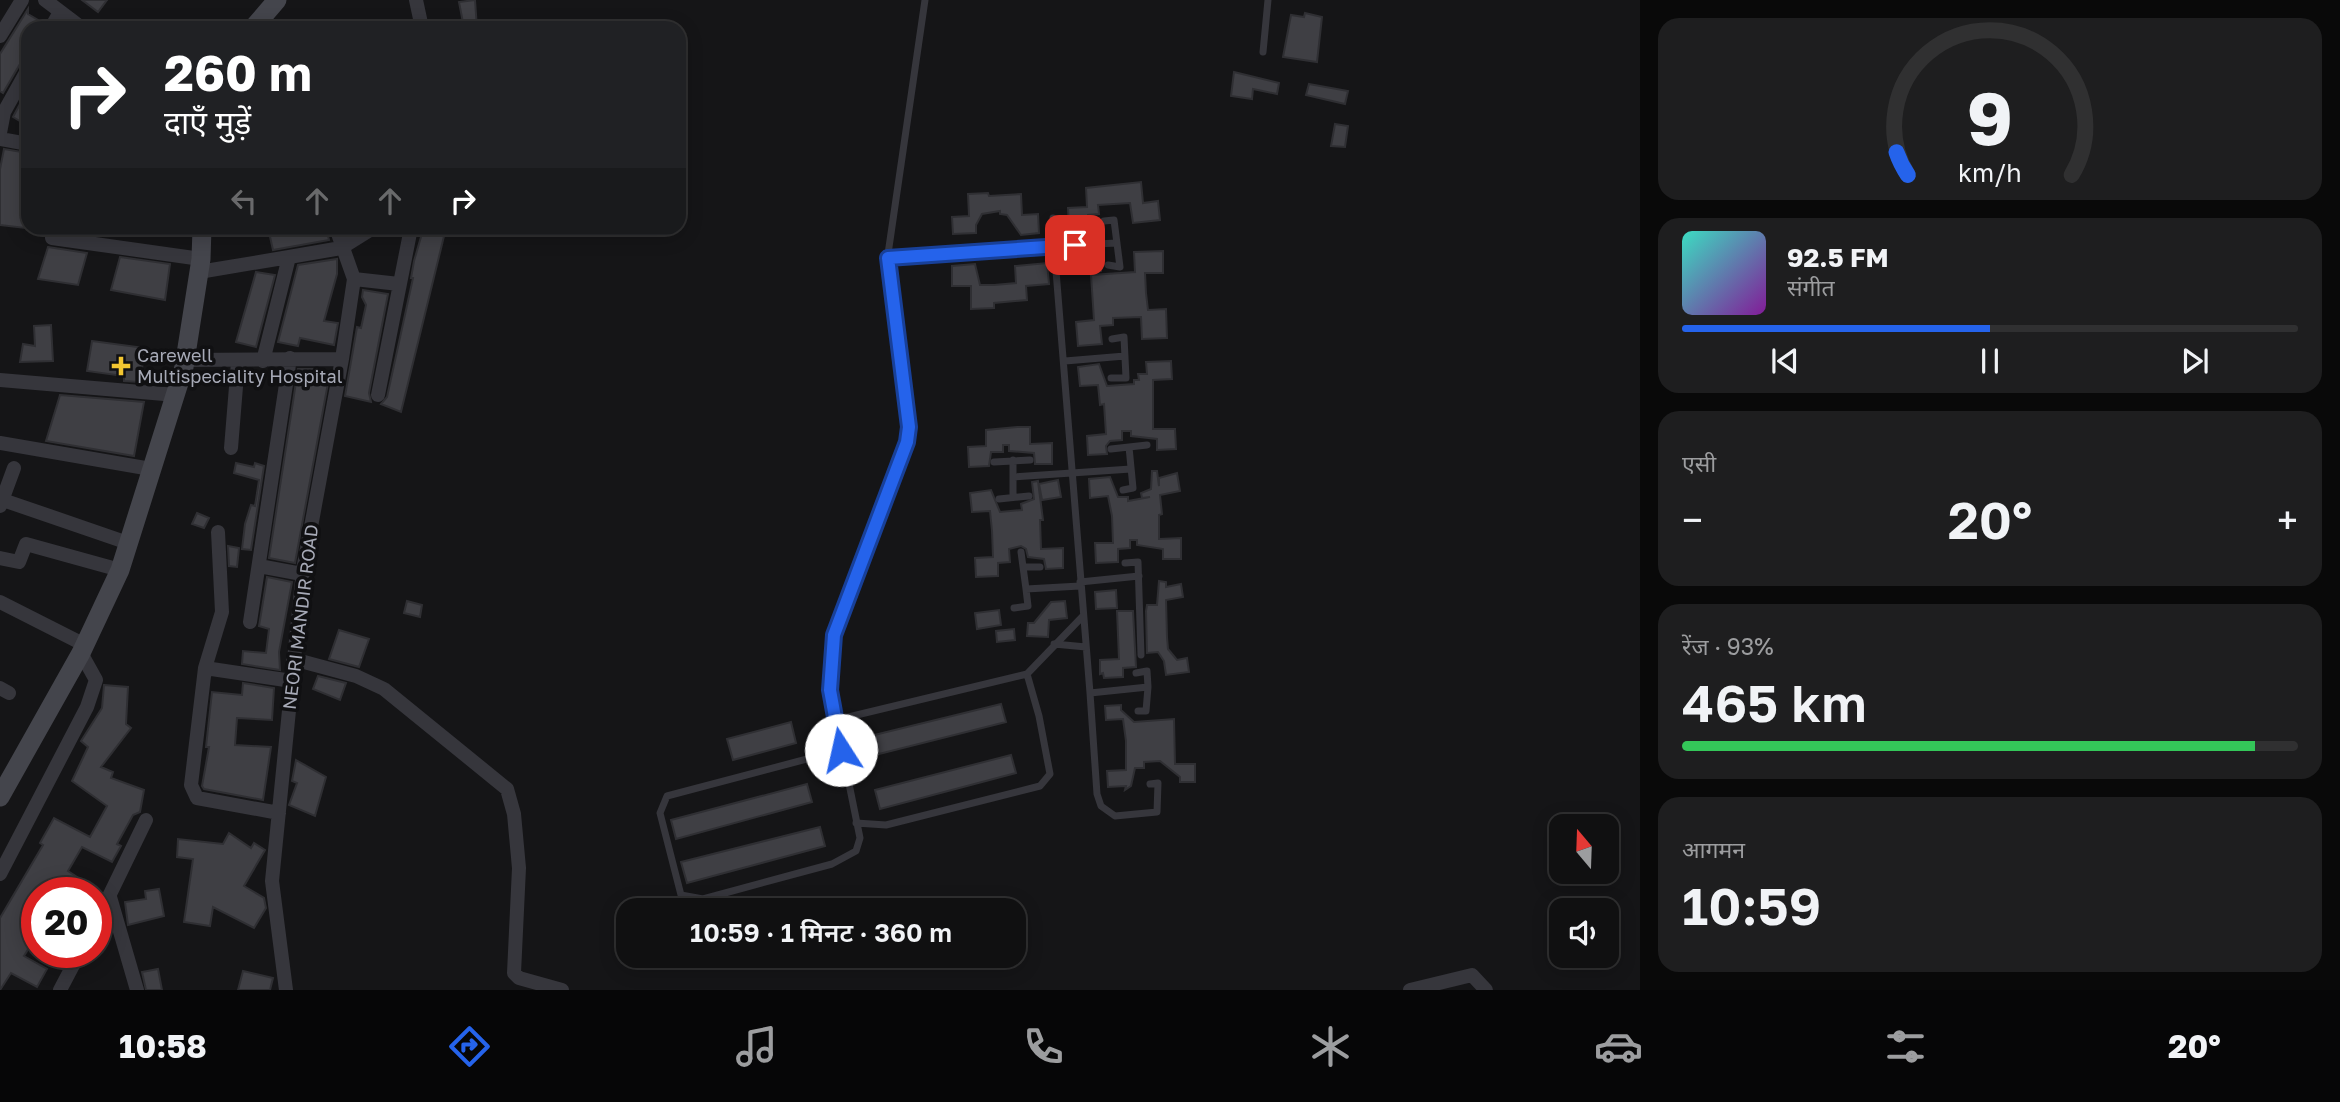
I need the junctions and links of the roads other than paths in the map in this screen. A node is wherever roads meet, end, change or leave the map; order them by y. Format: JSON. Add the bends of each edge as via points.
{"nodes":[{"id":1,"x":46,"y":0,"type":"edge"},
{"id":2,"x":277,"y":0,"type":"edge"},
{"id":3,"x":416,"y":0,"type":"edge"},
{"id":4,"x":925,"y":0,"type":"edge"},
{"id":5,"x":1268,"y":0,"type":"edge"},
{"id":6,"x":17,"y":2,"type":"edge"},
{"id":7,"x":60,"y":12,"type":"junction"},
{"id":8,"x":55,"y":21,"type":"edge"},
{"id":9,"x":72,"y":21,"type":"edge"},
{"id":10,"x":260,"y":21,"type":"edge"},
{"id":11,"x":420,"y":21,"type":"edge"},
{"id":12,"x":0,"y":36,"type":"edge"},
{"id":13,"x":1263,"y":52,"type":"dead end"},
{"id":14,"x":21,"y":82,"type":"edge"},
{"id":15,"x":0,"y":133,"type":"edge"},
{"id":16,"x":0,"y":139,"type":"edge"},
{"id":17,"x":21,"y":143,"type":"edge"},
{"id":18,"x":1053,"y":218,"type":"dead end"},
{"id":19,"x":1104,"y":220,"type":"dead end"},
{"id":20,"x":202,"y":235,"type":"edge"},
{"id":21,"x":338,"y":235,"type":"edge"},
{"id":22,"x":362,"y":235,"type":"edge"},
{"id":23,"x":410,"y":235,"type":"edge"},
{"id":24,"x":52,"y":238,"type":"dead end"},
{"id":25,"x":1117,"y":243,"type":"junction"},
{"id":26,"x":1054,"y":246,"type":"junction"},
{"id":27,"x":341,"y":248,"type":"junction"},
{"id":28,"x":289,"y":257,"type":"junction"},
{"id":29,"x":888,"y":258,"type":"junction"},
{"id":30,"x":1108,"y":265,"type":"dead end"},
{"id":31,"x":200,"y":266,"type":"junction"},
{"id":32,"x":354,"y":279,"type":"junction"},
{"id":33,"x":399,"y":284,"type":"junction"},
{"id":34,"x":1112,"y":339,"type":"dead end"},
{"id":35,"x":1125,"y":356,"type":"junction"},
{"id":36,"x":290,"y":358,"type":"junction"},
{"id":37,"x":342,"y":359,"type":"junction"},
{"id":38,"x":186,"y":360,"type":"junction"},
{"id":39,"x":263,"y":361,"type":"junction"},
{"id":40,"x":1065,"y":361,"type":"junction"},
{"id":41,"x":238,"y":362,"type":"junction"},
{"id":42,"x":1111,"y":378,"type":"dead end"},
{"id":43,"x":0,"y":380,"type":"edge"},
{"id":44,"x":176,"y":395,"type":"junction"},
{"id":45,"x":378,"y":395,"type":"dead end"},
{"id":46,"x":0,"y":443,"type":"edge"},
{"id":47,"x":1147,"y":445,"type":"dead end"},
{"id":48,"x":1129,"y":447,"type":"junction"},
{"id":49,"x":231,"y":448,"type":"dead end"},
{"id":50,"x":1111,"y":449,"type":"dead end"},
{"id":51,"x":1013,"y":460,"type":"junction"},
{"id":52,"x":1030,"y":460,"type":"dead end"},
{"id":53,"x":994,"y":461,"type":"dead end"},
{"id":54,"x":14,"y":468,"type":"dead end"},
{"id":55,"x":150,"y":469,"type":"junction"},
{"id":56,"x":1131,"y":469,"type":"junction"},
{"id":57,"x":1074,"y":474,"type":"junction"},
{"id":58,"x":1014,"y":477,"type":"junction"},
{"id":59,"x":1123,"y":490,"type":"dead end"},
{"id":60,"x":1029,"y":496,"type":"dead end"},
{"id":61,"x":1013,"y":497,"type":"junction"},
{"id":62,"x":999,"y":499,"type":"dead end"},
{"id":63,"x":1,"y":504,"type":"edge"},
{"id":64,"x":218,"y":532,"type":"dead end"},
{"id":65,"x":128,"y":543,"type":"junction"},
{"id":66,"x":1021,"y":552,"type":"dead end"},
{"id":67,"x":0,"y":558,"type":"edge"},
{"id":68,"x":1125,"y":563,"type":"dead end"},
{"id":69,"x":259,"y":566,"type":"junction"},
{"id":70,"x":1040,"y":566,"type":"dead end"},
{"id":71,"x":1023,"y":567,"type":"junction"},
{"id":72,"x":120,"y":570,"type":"junction"},
{"id":73,"x":302,"y":574,"type":"junction"},
{"id":74,"x":1139,"y":576,"type":"junction"},
{"id":75,"x":1080,"y":584,"type":"junction"},
{"id":76,"x":1026,"y":590,"type":"junction"},
{"id":77,"x":0,"y":602,"type":"edge"},
{"id":78,"x":1014,"y":608,"type":"dead end"},
{"id":79,"x":1083,"y":616,"type":"junction"},
{"id":80,"x":250,"y":622,"type":"dead end"},
{"id":81,"x":1054,"y":644,"type":"junction"},
{"id":82,"x":1086,"y":647,"type":"junction"},
{"id":83,"x":83,"y":649,"type":"junction"},
{"id":84,"x":1141,"y":655,"type":"dead end"},
{"id":85,"x":293,"y":659,"type":"junction"},
{"id":86,"x":205,"y":668,"type":"junction"},
{"id":87,"x":1136,"y":673,"type":"dead end"},
{"id":88,"x":1027,"y":674,"type":"junction"},
{"id":89,"x":292,"y":681,"type":"junction"},
{"id":90,"x":1148,"y":687,"type":"junction"},
{"id":91,"x":1090,"y":693,"type":"junction"},
{"id":92,"x":1139,"y":711,"type":"dead end"},
{"id":93,"x":836,"y":720,"type":"junction"},
{"id":94,"x":841,"y":750,"type":"junction"},
{"id":95,"x":1150,"y":784,"type":"dead end"},
{"id":96,"x":2,"y":788,"type":"edge"},
{"id":97,"x":279,"y":813,"type":"junction"},
{"id":98,"x":146,"y":820,"type":"dead end"},
{"id":99,"x":856,"y":823,"type":"junction"},
{"id":100,"x":0,"y":874,"type":"edge"},
{"id":101,"x":112,"y":893,"type":"edge"},
{"id":102,"x":112,"y":904,"type":"edge"},
{"id":103,"x":72,"y":968,"type":"edge"},
{"id":104,"x":60,"y":990,"type":"edge"},
{"id":105,"x":137,"y":990,"type":"edge"},
{"id":106,"x":286,"y":990,"type":"edge"},
{"id":107,"x":562,"y":990,"type":"edge"},
{"id":108,"x":1410,"y":990,"type":"edge"},
{"id":109,"x":1486,"y":990,"type":"edge"}],
"edges":[{"from":1,"to":7,"type":"street"},
{"from":2,"to":10,"type":"street"},
{"from":3,"to":11,"type":"street"},
{"from":4,"to":29,"type":"lane"},
{"from":5,"to":13,"type":"lane"},
{"from":6,"to":12,"type":"street"},
{"from":7,"to":8,"type":"street"},
{"from":7,"to":9,"type":"street"},
{"from":14,"to":15,"type":"street","via":[[4,112]]},
{"from":16,"to":17,"type":"street"},
{"from":18,"to":26,"type":"lane"},
{"from":19,"to":25,"type":"lane","via":[[1114,220]]},
{"from":20,"to":31,"type":"street"},
{"from":21,"to":27,"type":"street"},
{"from":22,"to":27,"type":"street"},
{"from":23,"to":33,"type":"street"},
{"from":24,"to":31,"type":"street"},
{"from":25,"to":26,"type":"lane"},
{"from":25,"to":30,"type":"lane","via":[[1120,267]]},
{"from":26,"to":29,"type":"lane"},
{"from":26,"to":40,"type":"lane"},
{"from":27,"to":28,"type":"street"},
{"from":27,"to":32,"type":"street"},
{"from":28,"to":31,"type":"street"},
{"from":28,"to":39,"type":"street"},
{"from":29,"to":93,"type":"lane","via":[[909,427],[834,635],[830,690]]},
{"from":31,"to":38,"type":"street"},
{"from":32,"to":33,"type":"street"},
{"from":32,"to":37,"type":"street","name":"NEORI MANDIR ROAD"},
{"from":33,"to":45,"type":"street"},
{"from":34,"to":35,"type":"lane","via":[[1124,337]]},
{"from":35,"to":40,"type":"lane"},
{"from":35,"to":42,"type":"lane","via":[[1126,378]]},
{"from":36,"to":37,"type":"street"},
{"from":36,"to":39,"type":"street"},
{"from":36,"to":69,"type":"street"},
{"from":37,"to":73,"type":"street","name":"NEORI MANDIR ROAD"},
{"from":38,"to":41,"type":"street"},
{"from":38,"to":44,"type":"street"},
{"from":39,"to":41,"type":"street"},
{"from":40,"to":57,"type":"lane"},
{"from":41,"to":49,"type":"street"},
{"from":43,"to":44,"type":"street"},
{"from":44,"to":55,"type":"street"},
{"from":46,"to":55,"type":"street"},
{"from":47,"to":48,"type":"lane"},
{"from":48,"to":50,"type":"lane"},
{"from":48,"to":56,"type":"lane"},
{"from":51,"to":52,"type":"lane"},
{"from":51,"to":53,"type":"lane"},
{"from":51,"to":58,"type":"lane"},
{"from":54,"to":63,"type":"street"},
{"from":55,"to":65,"type":"street"},
{"from":56,"to":57,"type":"lane"},
{"from":56,"to":59,"type":"lane","via":[[1133,488]]},
{"from":57,"to":58,"type":"lane"},
{"from":57,"to":75,"type":"lane"},
{"from":58,"to":61,"type":"lane"},
{"from":60,"to":61,"type":"lane"},
{"from":61,"to":62,"type":"lane"},
{"from":63,"to":65,"type":"street"},
{"from":64,"to":86,"type":"street","via":[[222,612]]},
{"from":65,"to":72,"type":"street"},
{"from":66,"to":71,"type":"lane"},
{"from":67,"to":72,"type":"street","via":[[19,562],[26,544]]},
{"from":68,"to":74,"type":"lane","via":[[1138,562]]},
{"from":69,"to":73,"type":"street"},
{"from":69,"to":80,"type":"street"},
{"from":70,"to":71,"type":"lane"},
{"from":71,"to":76,"type":"lane"},
{"from":72,"to":83,"type":"street"},
{"from":73,"to":85,"type":"street","name":"NEORI MANDIR ROAD"},
{"from":74,"to":75,"type":"lane"},
{"from":74,"to":84,"type":"lane"},
{"from":75,"to":76,"type":"lane"},
{"from":75,"to":79,"type":"lane"},
{"from":76,"to":78,"type":"lane","via":[[1028,606]]},
{"from":77,"to":83,"type":"street"},
{"from":79,"to":81,"type":"lane"},
{"from":79,"to":82,"type":"lane"},
{"from":81,"to":82,"type":"lane"},
{"from":81,"to":88,"type":"lane"},
{"from":82,"to":91,"type":"lane"},
{"from":83,"to":96,"type":"street"},
{"from":83,"to":100,"type":"street","via":[[96,680],[87,707]]},
{"from":85,"to":89,"type":"street","name":"NEORI MANDIR ROAD"},
{"from":85,"to":107,"type":"street","via":[[384,689],[507,789],[519,868],[514,973]]},
{"from":86,"to":89,"type":"street"},
{"from":86,"to":97,"type":"street","via":[[191,766],[191,785],[197,798]]},
{"from":87,"to":90,"type":"lane","via":[[1147,671]]},
{"from":88,"to":93,"type":"lane"},
{"from":88,"to":99,"type":"lane","via":[[1050,774],[1040,786],[886,825]]},
{"from":89,"to":97,"type":"street","name":"NEORI MANDIR ROAD"},
{"from":90,"to":91,"type":"lane"},
{"from":90,"to":92,"type":"lane","via":[[1146,711]]},
{"from":91,"to":95,"type":"lane","via":[[1101,806],[1115,816],[1157,812],[1158,783]]},
{"from":93,"to":94,"type":"lane"},
{"from":94,"to":99,"type":"lane"},
{"from":94,"to":99,"type":"lane","via":[[667,796],[660,813],[681,895],[703,899],[832,864],[856,851],[860,838]]},
{"from":97,"to":106,"type":"street","name":"NEORI MANDIR ROAD","via":[[272,881]]},
{"from":98,"to":101,"type":"street"},
{"from":102,"to":105,"type":"street"},
{"from":103,"to":104,"type":"street"},
{"from":108,"to":109,"type":"street","via":[[1472,975]]}]}
